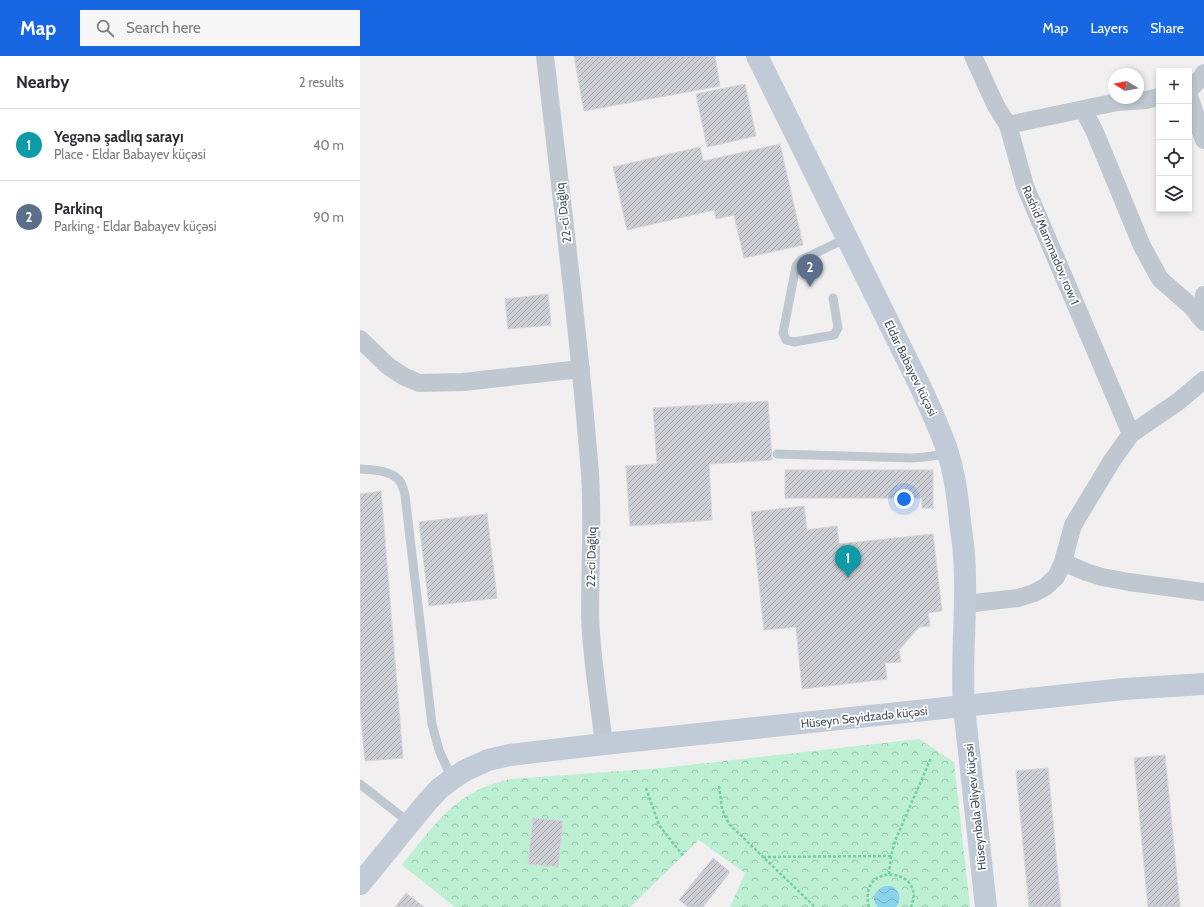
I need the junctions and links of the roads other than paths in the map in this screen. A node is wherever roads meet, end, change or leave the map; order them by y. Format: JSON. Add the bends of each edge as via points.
{"nodes":[{"id":1,"x":545,"y":56,"type":"edge"},
{"id":2,"x":757,"y":56,"type":"edge"},
{"id":3,"x":973,"y":56,"type":"edge"},
{"id":4,"x":1204,"y":73,"type":"edge"},
{"id":5,"x":1192,"y":87,"type":"edge"},
{"id":6,"x":1156,"y":98,"type":"edge"},
{"id":7,"x":1192,"y":104,"type":"edge"},
{"id":8,"x":1083,"y":110,"type":"junction"},
{"id":9,"x":1008,"y":125,"type":"junction"},
{"id":10,"x":1204,"y":140,"type":"edge"},
{"id":11,"x":847,"y":238,"type":"junction"},
{"id":12,"x":1204,"y":295,"type":"edge"},
{"id":13,"x":833,"y":298,"type":"dead end"},
{"id":14,"x":1202,"y":319,"type":"edge"},
{"id":15,"x":360,"y":339,"type":"edge"},
{"id":16,"x":581,"y":369,"type":"junction"},
{"id":17,"x":1204,"y":380,"type":"edge"},
{"id":18,"x":1131,"y":434,"type":"junction"},
{"id":19,"x":777,"y":454,"type":"dead end"},
{"id":20,"x":948,"y":454,"type":"junction"},
{"id":21,"x":360,"y":469,"type":"edge"},
{"id":22,"x":1063,"y":562,"type":"junction"},
{"id":23,"x":1204,"y":592,"type":"edge"},
{"id":24,"x":965,"y":604,"type":"junction"},
{"id":25,"x":1204,"y":670,"type":"edge"},
{"id":26,"x":1204,"y":684,"type":"edge"},
{"id":27,"x":1124,"y":689,"type":"junction"},
{"id":28,"x":1204,"y":692,"type":"edge"},
{"id":29,"x":964,"y":707,"type":"junction"},
{"id":30,"x":604,"y":744,"type":"junction"},
{"id":31,"x":452,"y":778,"type":"junction"},
{"id":32,"x":360,"y":784,"type":"edge"},
{"id":33,"x":410,"y":823,"type":"junction"},
{"id":34,"x":360,"y":884,"type":"edge"},
{"id":35,"x":986,"y":907,"type":"edge"}],
"edges":[{"from":1,"to":16,"type":"street","name":"22-ci Dağlıq"},
{"from":2,"to":11,"type":"street","name":"Eldar Babayev küçəsi"},
{"from":3,"to":9,"type":"street","name":"Rashid Mammadov, row 1","via":[[996,106]]},
{"from":4,"to":5,"type":"street"},
{"from":6,"to":8,"type":"street","via":[[1117,102]]},
{"from":7,"to":10,"type":"street"},
{"from":8,"to":9,"type":"street"},
{"from":8,"to":14,"type":"street","via":[[1094,130],[1142,246],[1160,279]]},
{"from":9,"to":18,"type":"street","name":"Rashid Mammadov, row 1","via":[[1025,186]]},
{"from":11,"to":13,"type":"lane","via":[[801,260],[796,266],[784,333],[786,340],[794,342],[834,335],[838,328]]},
{"from":11,"to":20,"type":"street","name":"Eldar Babayev küçəsi","via":[[921,388]]},
{"from":12,"to":14,"type":"street"},
{"from":15,"to":16,"type":"street","via":[[388,366],[419,383],[463,382]]},
{"from":16,"to":30,"type":"street","name":"22-ci Dağlıq","via":[[592,516],[592,650]]},
{"from":17,"to":18,"type":"street","via":[[1179,401]]},
{"from":18,"to":22,"type":"street","via":[[1112,459],[1073,525]]},
{"from":19,"to":20,"type":"lane","via":[[912,458]]},
{"from":20,"to":24,"type":"street","name":"Eldar Babayev küçəsi","via":[[958,500],[963,542]]},
{"from":21,"to":31,"type":"lane","via":[[383,471],[392,475],[400,482],[405,495],[432,724],[439,750]]},
{"from":22,"to":23,"type":"street","via":[[1102,577]]},
{"from":22,"to":24,"type":"street","via":[[1056,577],[1034,593],[1018,598]]},
{"from":24,"to":29,"type":"street","name":"Eldar Babayev küçəsi","via":[[962,682]]},
{"from":25,"to":27,"type":"street"},
{"from":26,"to":27,"type":"street"},
{"from":27,"to":28,"type":"street"},
{"from":27,"to":29,"type":"street","name":"Hüseyn Seyidzadə küçəsi"},
{"from":29,"to":30,"type":"street","name":"Hüseyn Seyidzadə küçəsi"},
{"from":29,"to":35,"type":"street","name":"Hüseynbala Əliyev küçəsi"},
{"from":30,"to":31,"type":"street","name":"Hüseyn Seyidzadə küçəsi","via":[[510,755],[488,760]]},
{"from":31,"to":33,"type":"street","name":"Hüseyn Seyidzadə küçəsi"},
{"from":32,"to":33,"type":"lane"},
{"from":33,"to":34,"type":"street","name":"Hüseyn Seyidzadə küçəsi"}]}
